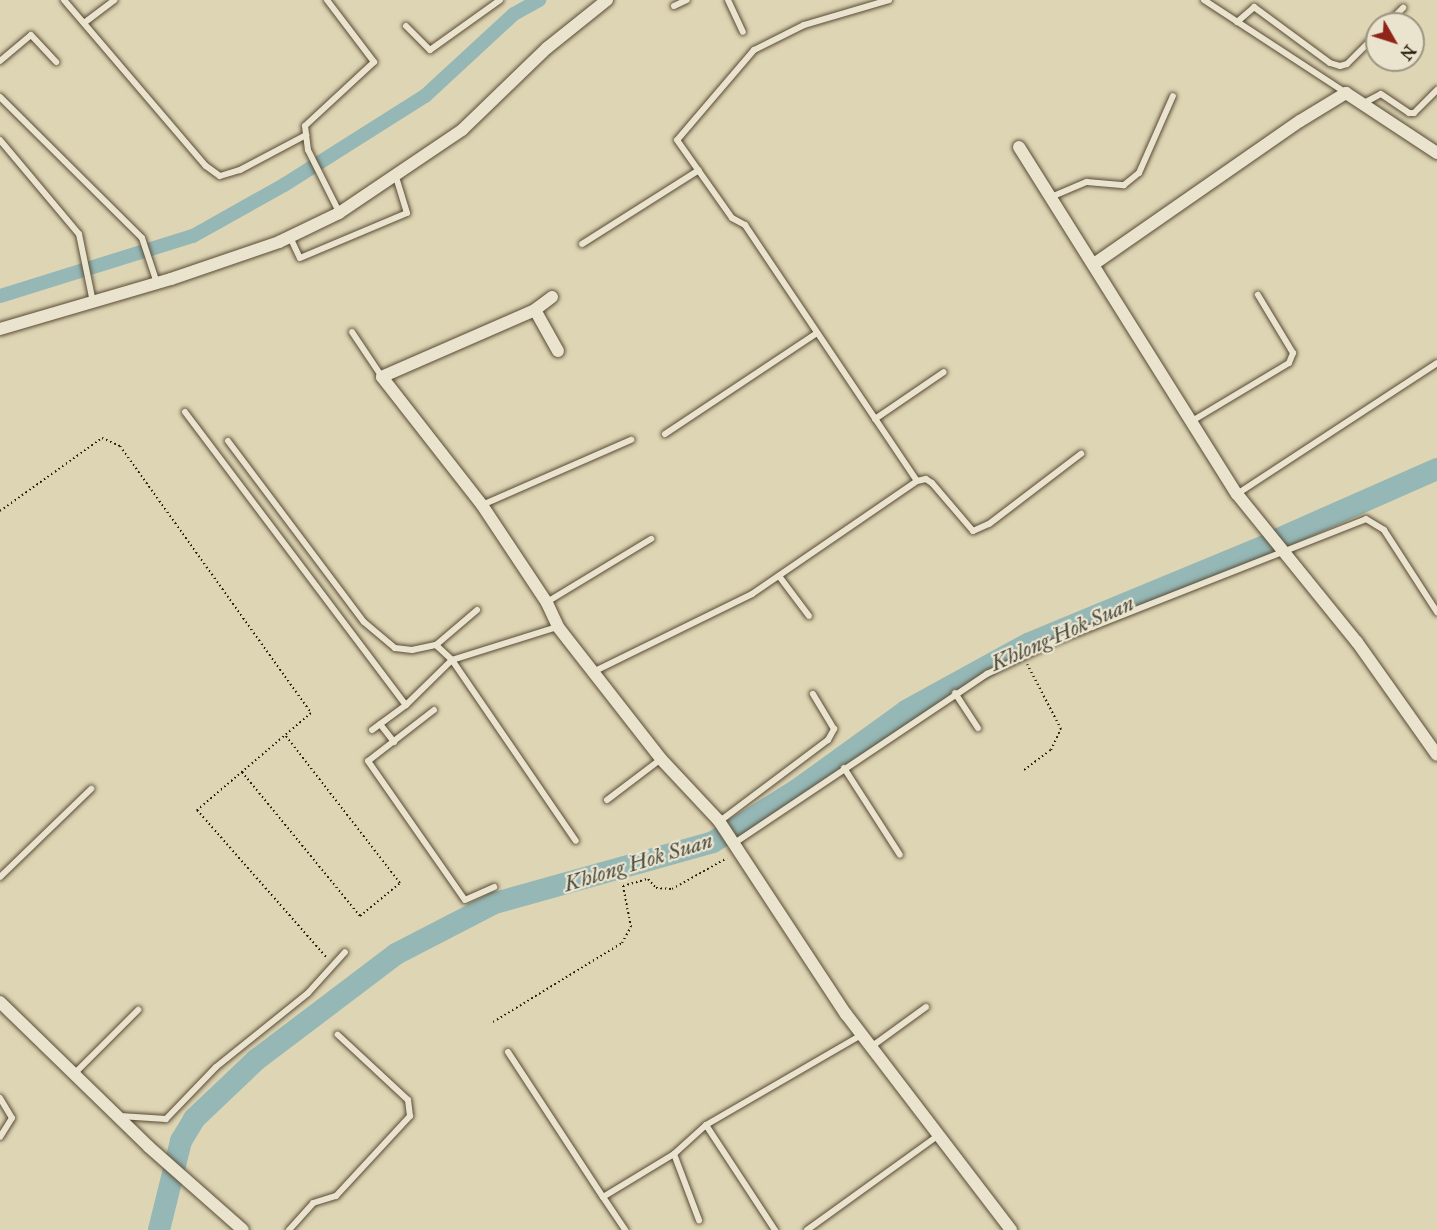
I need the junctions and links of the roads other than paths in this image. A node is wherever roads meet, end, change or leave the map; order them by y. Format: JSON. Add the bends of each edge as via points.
{"nodes":[{"id":1,"x":64,"y":0,"type":"edge"},
{"id":2,"x":114,"y":0,"type":"edge"},
{"id":3,"x":327,"y":0,"type":"edge"},
{"id":4,"x":500,"y":0,"type":"edge"},
{"id":5,"x":607,"y":0,"type":"edge"},
{"id":6,"x":687,"y":0,"type":"edge"},
{"id":7,"x":728,"y":0,"type":"edge"},
{"id":8,"x":889,"y":0,"type":"edge"},
{"id":9,"x":1204,"y":0,"type":"edge"},
{"id":10,"x":674,"y":6,"type":"dead end"},
{"id":11,"x":1403,"y":8,"type":"dead end"},
{"id":12,"x":1399,"y":12,"type":"edge"},
{"id":13,"x":1238,"y":22,"type":"junction"},
{"id":14,"x":84,"y":23,"type":"junction"},
{"id":15,"x":406,"y":26,"type":"dead end"},
{"id":16,"x":743,"y":32,"type":"dead end"},
{"id":17,"x":1365,"y":46,"type":"edge"},
{"id":18,"x":0,"y":61,"type":"edge"},
{"id":19,"x":56,"y":62,"type":"dead end"},
{"id":20,"x":1437,"y":90,"type":"edge"},
{"id":21,"x":1346,"y":93,"type":"junction"},
{"id":22,"x":1173,"y":96,"type":"dead end"},
{"id":23,"x":0,"y":97,"type":"edge"},
{"id":24,"x":1362,"y":104,"type":"junction"},
{"id":25,"x":306,"y":135,"type":"junction"},
{"id":26,"x":0,"y":140,"type":"edge"},
{"id":27,"x":1019,"y":147,"type":"dead end"},
{"id":28,"x":1437,"y":153,"type":"edge"},
{"id":29,"x":699,"y":170,"type":"junction"},
{"id":30,"x":396,"y":177,"type":"junction"},
{"id":31,"x":1050,"y":197,"type":"junction"},
{"id":32,"x":339,"y":213,"type":"junction"},
{"id":33,"x":290,"y":237,"type":"junction"},
{"id":34,"x":582,"y":244,"type":"dead end"},
{"id":35,"x":1094,"y":264,"type":"junction"},
{"id":36,"x":157,"y":283,"type":"junction"},
{"id":37,"x":1258,"y":295,"type":"dead end"},
{"id":38,"x":552,"y":297,"type":"dead end"},
{"id":39,"x":93,"y":302,"type":"junction"},
{"id":40,"x":535,"y":310,"type":"junction"},
{"id":41,"x":0,"y":329,"type":"edge"},
{"id":42,"x":352,"y":332,"type":"dead end"},
{"id":43,"x":817,"y":333,"type":"junction"},
{"id":44,"x":558,"y":351,"type":"dead end"},
{"id":45,"x":1437,"y":363,"type":"edge"},
{"id":46,"x":944,"y":372,"type":"dead end"},
{"id":47,"x":382,"y":377,"type":"junction"},
{"id":48,"x":185,"y":412,"type":"dead end"},
{"id":49,"x":875,"y":419,"type":"junction"},
{"id":50,"x":1192,"y":421,"type":"junction"},
{"id":51,"x":665,"y":434,"type":"dead end"},
{"id":52,"x":631,"y":440,"type":"dead end"},
{"id":53,"x":228,"y":441,"type":"dead end"},
{"id":54,"x":1081,"y":454,"type":"dead end"},
{"id":55,"x":917,"y":481,"type":"junction"},
{"id":56,"x":1237,"y":494,"type":"junction"},
{"id":57,"x":482,"y":505,"type":"junction"},
{"id":58,"x":651,"y":539,"type":"dead end"},
{"id":59,"x":1285,"y":553,"type":"junction"},
{"id":60,"x":778,"y":576,"type":"junction"},
{"id":61,"x":547,"y":603,"type":"junction"},
{"id":62,"x":477,"y":610,"type":"dead end"},
{"id":63,"x":1437,"y":612,"type":"edge"},
{"id":64,"x":809,"y":616,"type":"dead end"},
{"id":65,"x":558,"y":627,"type":"junction"},
{"id":66,"x":436,"y":645,"type":"junction"},
{"id":67,"x":452,"y":660,"type":"junction"},
{"id":68,"x":595,"y":671,"type":"junction"},
{"id":69,"x":955,"y":693,"type":"junction"},
{"id":70,"x":813,"y":694,"type":"dead end"},
{"id":71,"x":406,"y":705,"type":"junction"},
{"id":72,"x":434,"y":710,"type":"dead end"},
{"id":73,"x":380,"y":724,"type":"junction"},
{"id":74,"x":978,"y":728,"type":"dead end"},
{"id":75,"x":372,"y":730,"type":"dead end"},
{"id":76,"x":394,"y":742,"type":"junction"},
{"id":77,"x":1437,"y":755,"type":"edge"},
{"id":78,"x":661,"y":759,"type":"junction"},
{"id":79,"x":844,"y":768,"type":"junction"},
{"id":80,"x":91,"y":789,"type":"dead end"},
{"id":81,"x":607,"y":800,"type":"dead end"},
{"id":82,"x":719,"y":821,"type":"junction"},
{"id":83,"x":576,"y":841,"type":"dead end"},
{"id":84,"x":733,"y":845,"type":"junction"},
{"id":85,"x":900,"y":855,"type":"dead end"},
{"id":86,"x":0,"y":877,"type":"edge"},
{"id":87,"x":494,"y":887,"type":"dead end"},
{"id":88,"x":345,"y":952,"type":"dead end"},
{"id":89,"x":0,"y":1002,"type":"edge"},
{"id":90,"x":926,"y":1007,"type":"dead end"},
{"id":91,"x":138,"y":1010,"type":"dead end"},
{"id":92,"x":338,"y":1035,"type":"dead end"},
{"id":93,"x":861,"y":1035,"type":"junction"},
{"id":94,"x":870,"y":1047,"type":"junction"},
{"id":95,"x":508,"y":1052,"type":"dead end"},
{"id":96,"x":73,"y":1074,"type":"junction"},
{"id":97,"x":0,"y":1098,"type":"edge"},
{"id":98,"x":120,"y":1116,"type":"junction"},
{"id":99,"x":706,"y":1125,"type":"junction"},
{"id":100,"x":941,"y":1134,"type":"junction"},
{"id":101,"x":0,"y":1137,"type":"edge"},
{"id":102,"x":674,"y":1154,"type":"junction"},
{"id":103,"x":603,"y":1197,"type":"junction"},
{"id":104,"x":699,"y":1220,"type":"dead end"},
{"id":105,"x":243,"y":1230,"type":"edge"},
{"id":106,"x":289,"y":1230,"type":"edge"},
{"id":107,"x":625,"y":1230,"type":"edge"},
{"id":108,"x":775,"y":1230,"type":"edge"},
{"id":109,"x":807,"y":1230,"type":"edge"},
{"id":110,"x":1011,"y":1230,"type":"edge"}],
"edges":[{"from":1,"to":14,"type":"lane"},
{"from":2,"to":14,"type":"lane"},
{"from":3,"to":25,"type":"lane","via":[[374,62],[305,126]]},
{"from":4,"to":15,"type":"lane","via":[[430,50]]},
{"from":5,"to":30,"type":"street","via":[[547,48],[462,130]]},
{"from":6,"to":10,"type":"lane"},
{"from":7,"to":16,"type":"lane"},
{"from":8,"to":29,"type":"lane","via":[[804,25],[754,50],[677,140]]},
{"from":9,"to":13,"type":"lane"},
{"from":11,"to":12,"type":"lane"},
{"from":13,"to":17,"type":"lane","via":[[1254,7],[1330,63],[1340,66]]},
{"from":13,"to":21,"type":"lane"},
{"from":14,"to":25,"type":"lane","via":[[206,166],[220,176],[240,170]]},
{"from":18,"to":19,"type":"lane","via":[[31,35]]},
{"from":20,"to":24,"type":"lane","via":[[1414,113],[1381,94]]},
{"from":21,"to":24,"type":"street"},
{"from":21,"to":35,"type":"street"},
{"from":22,"to":31,"type":"lane","via":[[1139,173],[1124,185],[1087,182]]},
{"from":23,"to":36,"type":"lane","via":[[142,238]]},
{"from":24,"to":28,"type":"street"},
{"from":25,"to":32,"type":"lane","via":[[308,150]]},
{"from":26,"to":39,"type":"lane","via":[[79,234],[78,245]]},
{"from":27,"to":31,"type":"street"},
{"from":29,"to":34,"type":"lane"},
{"from":29,"to":43,"type":"lane","via":[[732,218],[745,225]]},
{"from":30,"to":32,"type":"street"},
{"from":30,"to":33,"type":"lane","via":[[407,213],[300,258]]},
{"from":31,"to":35,"type":"street"},
{"from":32,"to":33,"type":"street"},
{"from":33,"to":36,"type":"street"},
{"from":35,"to":50,"type":"street"},
{"from":36,"to":39,"type":"street"},
{"from":37,"to":50,"type":"lane","via":[[1293,353],[1289,363]]},
{"from":38,"to":40,"type":"street"},
{"from":39,"to":41,"type":"street"},
{"from":40,"to":44,"type":"street"},
{"from":40,"to":47,"type":"street"},
{"from":42,"to":47,"type":"lane"},
{"from":43,"to":49,"type":"lane"},
{"from":43,"to":51,"type":"lane"},
{"from":45,"to":56,"type":"lane"},
{"from":46,"to":49,"type":"lane"},
{"from":47,"to":57,"type":"street"},
{"from":48,"to":71,"type":"lane"},
{"from":49,"to":55,"type":"lane"},
{"from":50,"to":56,"type":"street"},
{"from":52,"to":57,"type":"lane"},
{"from":53,"to":66,"type":"lane","via":[[364,622],[395,648],[412,650]]},
{"from":54,"to":55,"type":"lane","via":[[1002,515],[973,531],[932,483],[926,479]]},
{"from":55,"to":60,"type":"lane"},
{"from":56,"to":59,"type":"street"},
{"from":57,"to":61,"type":"street"},
{"from":58,"to":61,"type":"lane"},
{"from":59,"to":63,"type":"lane","via":[[1366,519],[1376,522]]},
{"from":59,"to":69,"type":"lane","via":[[1156,599],[1023,657]]},
{"from":59,"to":77,"type":"street","via":[[1357,642]]},
{"from":60,"to":64,"type":"lane"},
{"from":60,"to":68,"type":"lane","via":[[753,594]]},
{"from":61,"to":65,"type":"street"},
{"from":62,"to":66,"type":"lane"},
{"from":65,"to":67,"type":"lane"},
{"from":65,"to":68,"type":"street"},
{"from":66,"to":67,"type":"lane"},
{"from":67,"to":71,"type":"lane"},
{"from":67,"to":83,"type":"lane"},
{"from":68,"to":78,"type":"street"},
{"from":69,"to":74,"type":"lane"},
{"from":69,"to":79,"type":"lane"},
{"from":70,"to":82,"type":"lane","via":[[834,729],[828,740]]},
{"from":71,"to":73,"type":"lane"},
{"from":72,"to":76,"type":"lane"},
{"from":73,"to":75,"type":"lane"},
{"from":73,"to":76,"type":"lane"},
{"from":76,"to":87,"type":"lane","via":[[368,761],[465,900]]},
{"from":78,"to":81,"type":"lane"},
{"from":78,"to":82,"type":"street"},
{"from":79,"to":84,"type":"lane"},
{"from":79,"to":85,"type":"lane"},
{"from":80,"to":86,"type":"lane"},
{"from":82,"to":84,"type":"street"},
{"from":84,"to":93,"type":"street"},
{"from":88,"to":98,"type":"lane","via":[[308,993],[216,1067],[166,1119]]},
{"from":89,"to":96,"type":"street"},
{"from":90,"to":94,"type":"lane"},
{"from":91,"to":96,"type":"lane"},
{"from":92,"to":106,"type":"lane","via":[[408,1100],[410,1116],[336,1196],[313,1203]]},
{"from":93,"to":94,"type":"street"},
{"from":93,"to":99,"type":"lane"},
{"from":94,"to":100,"type":"street"},
{"from":95,"to":103,"type":"lane"},
{"from":96,"to":98,"type":"street"},
{"from":97,"to":101,"type":"lane","via":[[12,1118]]},
{"from":98,"to":105,"type":"street","via":[[149,1147]]},
{"from":99,"to":102,"type":"lane"},
{"from":99,"to":108,"type":"lane"},
{"from":100,"to":109,"type":"lane"},
{"from":100,"to":110,"type":"street"},
{"from":102,"to":103,"type":"lane"},
{"from":102,"to":104,"type":"lane"},
{"from":103,"to":107,"type":"lane"}]}
